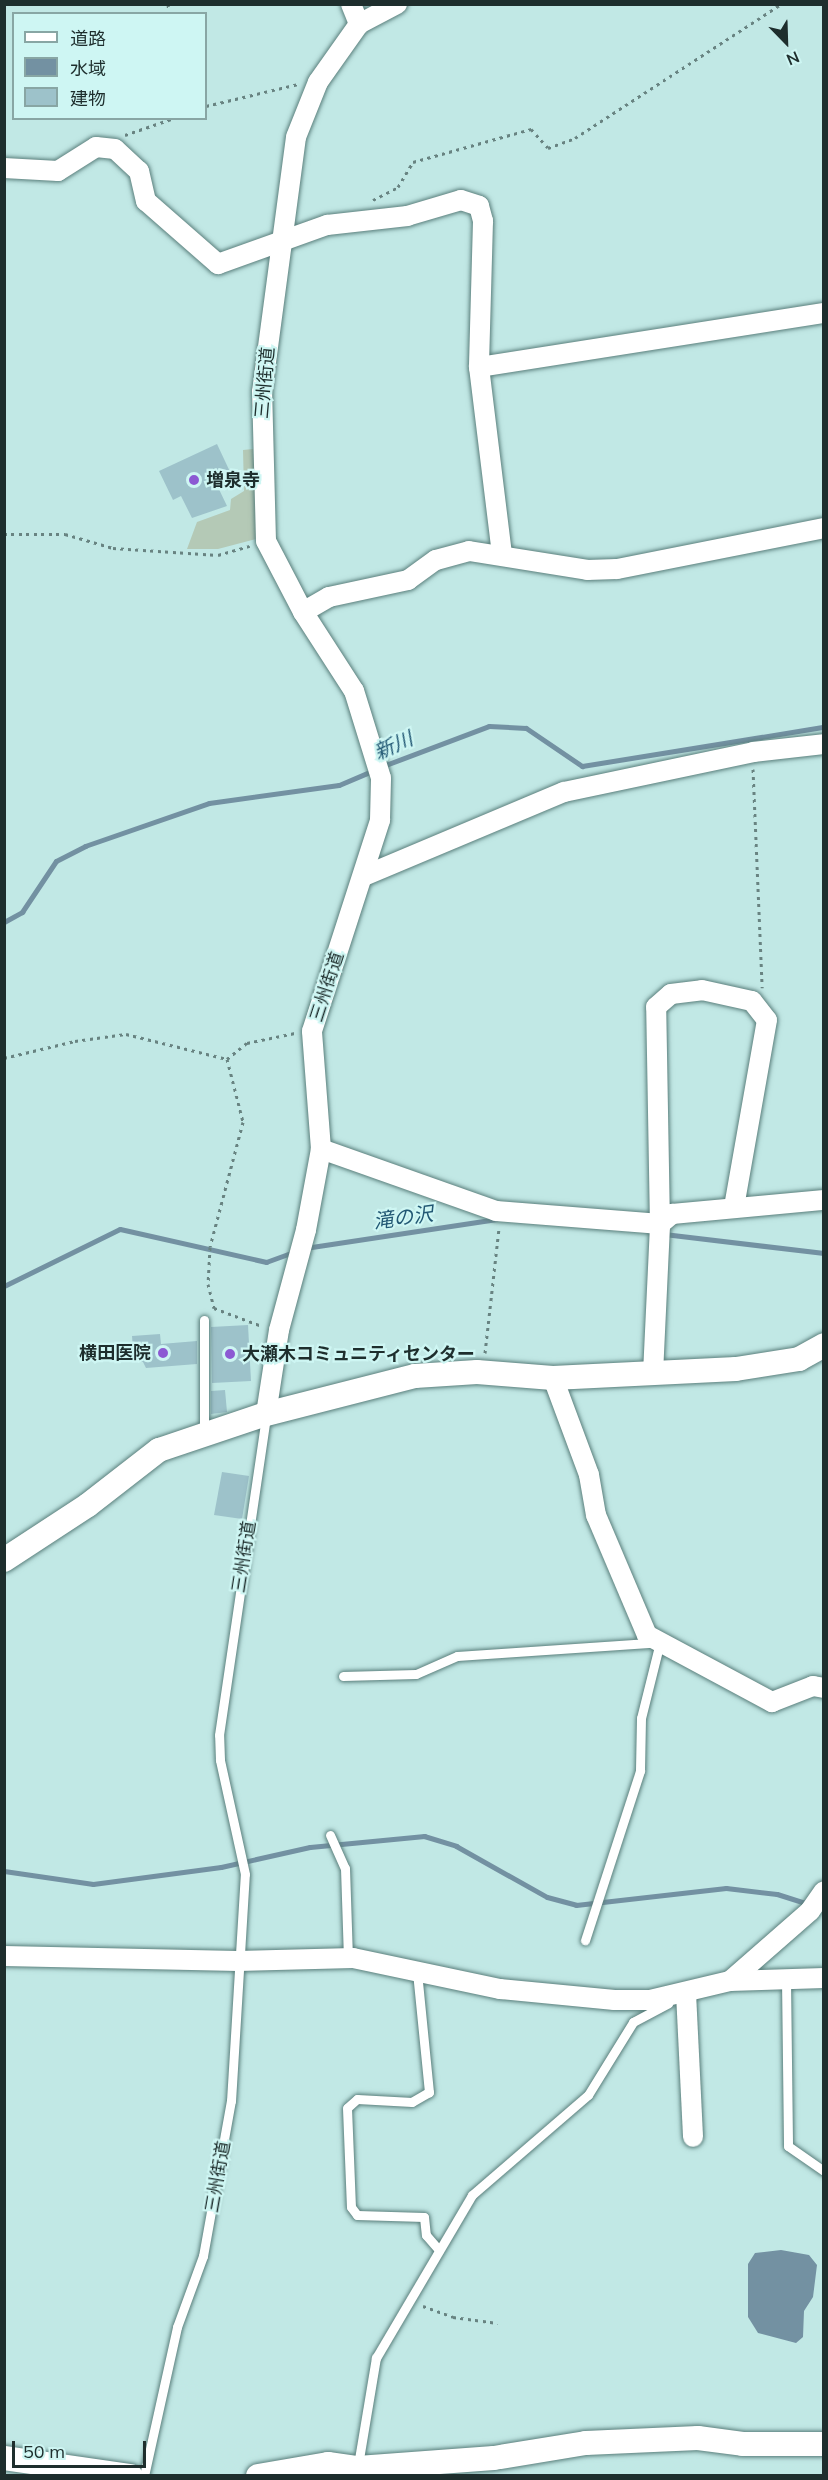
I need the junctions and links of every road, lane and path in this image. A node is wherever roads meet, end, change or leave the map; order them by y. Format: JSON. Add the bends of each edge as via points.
{"nodes":[{"id":1,"x":351,"y":4,"type":"edge"},
{"id":2,"x":397,"y":4,"type":"edge"},
{"id":3,"x":781,"y":4,"type":"edge"},
{"id":4,"x":359,"y":24,"type":"junction"},
{"id":5,"x":318,"y":82,"type":"junction"},
{"id":6,"x":207,"y":106,"type":"edge"},
{"id":7,"x":169,"y":120,"type":"edge"},
{"id":8,"x":96,"y":147,"type":"junction"},
{"id":9,"x":4,"y":168,"type":"edge"},
{"id":10,"x":368,"y":203,"type":"dead end"},
{"id":11,"x":281,"y":243,"type":"junction"},
{"id":12,"x":824,"y":313,"type":"edge"},
{"id":13,"x":479,"y":367,"type":"junction"},
{"id":14,"x":824,"y":528,"type":"edge"},
{"id":15,"x":4,"y":534,"type":"edge"},
{"id":16,"x":266,"y":541,"type":"junction"},
{"id":17,"x":502,"y":554,"type":"junction"},
{"id":18,"x":303,"y":612,"type":"junction"},
{"id":19,"x":824,"y":744,"type":"edge"},
{"id":20,"x":753,"y":752,"type":"junction"},
{"id":21,"x":363,"y":876,"type":"junction"},
{"id":22,"x":752,"y":1001,"type":"junction"},
{"id":23,"x":312,"y":1031,"type":"junction"},
{"id":24,"x":4,"y":1058,"type":"edge"},
{"id":25,"x":227,"y":1059,"type":"junction"},
{"id":26,"x":321,"y":1149,"type":"junction"},
{"id":27,"x":824,"y":1200,"type":"edge"},
{"id":28,"x":734,"y":1208,"type":"junction"},
{"id":29,"x":499,"y":1227,"type":"dead end"},
{"id":30,"x":659,"y":1232,"type":"junction"},
{"id":31,"x":204,"y":1320,"type":"dead end"},
{"id":32,"x":279,"y":1330,"type":"junction"},
{"id":33,"x":824,"y":1345,"type":"edge"},
{"id":34,"x":483,"y":1372,"type":"junction"},
{"id":35,"x":653,"y":1374,"type":"junction"},
{"id":36,"x":553,"y":1378,"type":"junction"},
{"id":37,"x":266,"y":1414,"type":"junction"},
{"id":38,"x":204,"y":1432,"type":"junction"},
{"id":39,"x":4,"y":1560,"type":"edge"},
{"id":40,"x":660,"y":1642,"type":"junction"},
{"id":41,"x":343,"y":1676,"type":"dead end"},
{"id":42,"x":824,"y":1688,"type":"edge"},
{"id":43,"x":331,"y":1837,"type":"dead end"},
{"id":44,"x":818,"y":1900,"type":"edge"},
{"id":45,"x":585,"y":1940,"type":"dead end"},
{"id":46,"x":4,"y":1956,"type":"edge"},
{"id":47,"x":348,"y":1958,"type":"junction"},
{"id":48,"x":238,"y":1961,"type":"junction"},
{"id":49,"x":416,"y":1970,"type":"junction"},
{"id":50,"x":786,"y":1977,"type":"junction"},
{"id":51,"x":824,"y":1978,"type":"edge"},
{"id":52,"x":730,"y":1982,"type":"junction"},
{"id":53,"x":686,"y":1993,"type":"junction"},
{"id":54,"x":693,"y":2137,"type":"dead end"},
{"id":55,"x":824,"y":2171,"type":"edge"},
{"id":56,"x":439,"y":2250,"type":"junction"},
{"id":57,"x":410,"y":2301,"type":"junction"},
{"id":58,"x":498,"y":2323,"type":"dead end"},
{"id":59,"x":824,"y":2444,"type":"edge"},
{"id":60,"x":4,"y":2458,"type":"edge"},
{"id":61,"x":358,"y":2468,"type":"junction"},
{"id":62,"x":130,"y":2475,"type":"edge"},
{"id":63,"x":144,"y":2475,"type":"edge"},
{"id":64,"x":258,"y":2475,"type":"edge"}],
"edges":[{"from":1,"to":4,"type":"street"},
{"from":2,"to":4,"type":"street"},
{"from":3,"to":10,"type":"path","via":[[575,138],[548,148],[531,129],[412,162],[398,187]]},
{"from":4,"to":5,"type":"street","name":"三州街道"},
{"from":5,"to":6,"type":"path"},
{"from":5,"to":11,"type":"street","name":"三州街道","via":[[296,137]]},
{"from":7,"to":8,"type":"path"},
{"from":8,"to":9,"type":"street","via":[[58,171]]},
{"from":8,"to":11,"type":"street","via":[[115,149],[139,171],[146,201],[218,264]]},
{"from":11,"to":13,"type":"street","via":[[327,225],[407,216],[461,200],[479,206],[483,221]]},
{"from":11,"to":16,"type":"street","name":"三州街道","via":[[262,392]]},
{"from":12,"to":13,"type":"street"},
{"from":13,"to":17,"type":"street"},
{"from":14,"to":17,"type":"street","via":[[617,568],[587,570]]},
{"from":15,"to":16,"type":"path","via":[[65,534],[113,548],[218,555]]},
{"from":16,"to":18,"type":"street","name":"三州街道"},
{"from":17,"to":18,"type":"street","via":[[469,551],[436,560],[408,580],[329,597]]},
{"from":18,"to":21,"type":"street","name":"三州街道","via":[[354,691],[381,778],[380,819]]},
{"from":19,"to":20,"type":"street"},
{"from":20,"to":21,"type":"street","via":[[564,792]]},
{"from":20,"to":22,"type":"path","via":[[762,987]]},
{"from":21,"to":23,"type":"street","name":"三州街道"},
{"from":22,"to":28,"type":"street","via":[[767,1020]]},
{"from":22,"to":30,"type":"street","via":[[702,990],[671,994],[656,1007]]},
{"from":23,"to":25,"type":"path","via":[[247,1043]]},
{"from":23,"to":26,"type":"street","name":"三州街道"},
{"from":24,"to":25,"type":"path","via":[[126,1034]]},
{"from":25,"to":32,"type":"path","via":[[243,1122],[210,1247],[208,1284],[214,1308],[230,1317]]},
{"from":26,"to":30,"type":"street","via":[[496,1211]]},
{"from":26,"to":32,"type":"street","name":"三州街道","via":[[304,1237]]},
{"from":27,"to":28,"type":"street"},
{"from":28,"to":30,"type":"street","via":[[672,1214]]},
{"from":29,"to":34,"type":"path"},
{"from":30,"to":35,"type":"street"},
{"from":31,"to":38,"type":"lane"},
{"from":32,"to":37,"type":"street","name":"三州街道"},
{"from":33,"to":35,"type":"street","via":[[799,1359],[773,1365]]},
{"from":34,"to":36,"type":"street"},
{"from":34,"to":37,"type":"street","via":[[415,1376]]},
{"from":35,"to":36,"type":"street"},
{"from":36,"to":40,"type":"street","via":[[589,1475],[596,1515],[638,1618],[647,1635]]},
{"from":37,"to":38,"type":"street"},
{"from":37,"to":48,"type":"lane","name":"三州街道","via":[[219,1734],[220,1760],[244,1870]]},
{"from":38,"to":39,"type":"street","via":[[144,1459],[88,1505]]},
{"from":40,"to":41,"type":"lane","via":[[457,1656],[416,1674]]},
{"from":40,"to":42,"type":"street","via":[[772,1702],[813,1686]]},
{"from":40,"to":45,"type":"lane","via":[[641,1718],[640,1771]]},
{"from":43,"to":47,"type":"lane","via":[[341,1853]]},
{"from":44,"to":52,"type":"street"},
{"from":46,"to":48,"type":"street"},
{"from":47,"to":48,"type":"street"},
{"from":47,"to":49,"type":"street"},
{"from":48,"to":63,"type":"lane","name":"三州街道","via":[[231,2101],[223,2152],[203,2256],[177,2327]]},
{"from":49,"to":53,"type":"street","via":[[500,1989],[614,2000],[650,2000]]},
{"from":49,"to":56,"type":"lane","via":[[429,2092],[411,2102],[357,2099],[347,2108],[351,2207],[357,2215],[424,2217],[426,2235]]},
{"from":50,"to":51,"type":"street"},
{"from":50,"to":52,"type":"street"},
{"from":50,"to":55,"type":"lane","via":[[788,2146]]},
{"from":52,"to":53,"type":"street"},
{"from":53,"to":54,"type":"street"},
{"from":53,"to":56,"type":"lane","via":[[633,2022],[588,2095],[472,2195]]},
{"from":56,"to":57,"type":"lane"},
{"from":57,"to":58,"type":"path","via":[[453,2317]]},
{"from":57,"to":61,"type":"lane","via":[[376,2358]]},
{"from":59,"to":61,"type":"street","via":[[743,2444],[698,2438],[586,2443],[494,2458]]},
{"from":60,"to":62,"type":"street"},
{"from":61,"to":64,"type":"street","via":[[328,2464]]}]}
